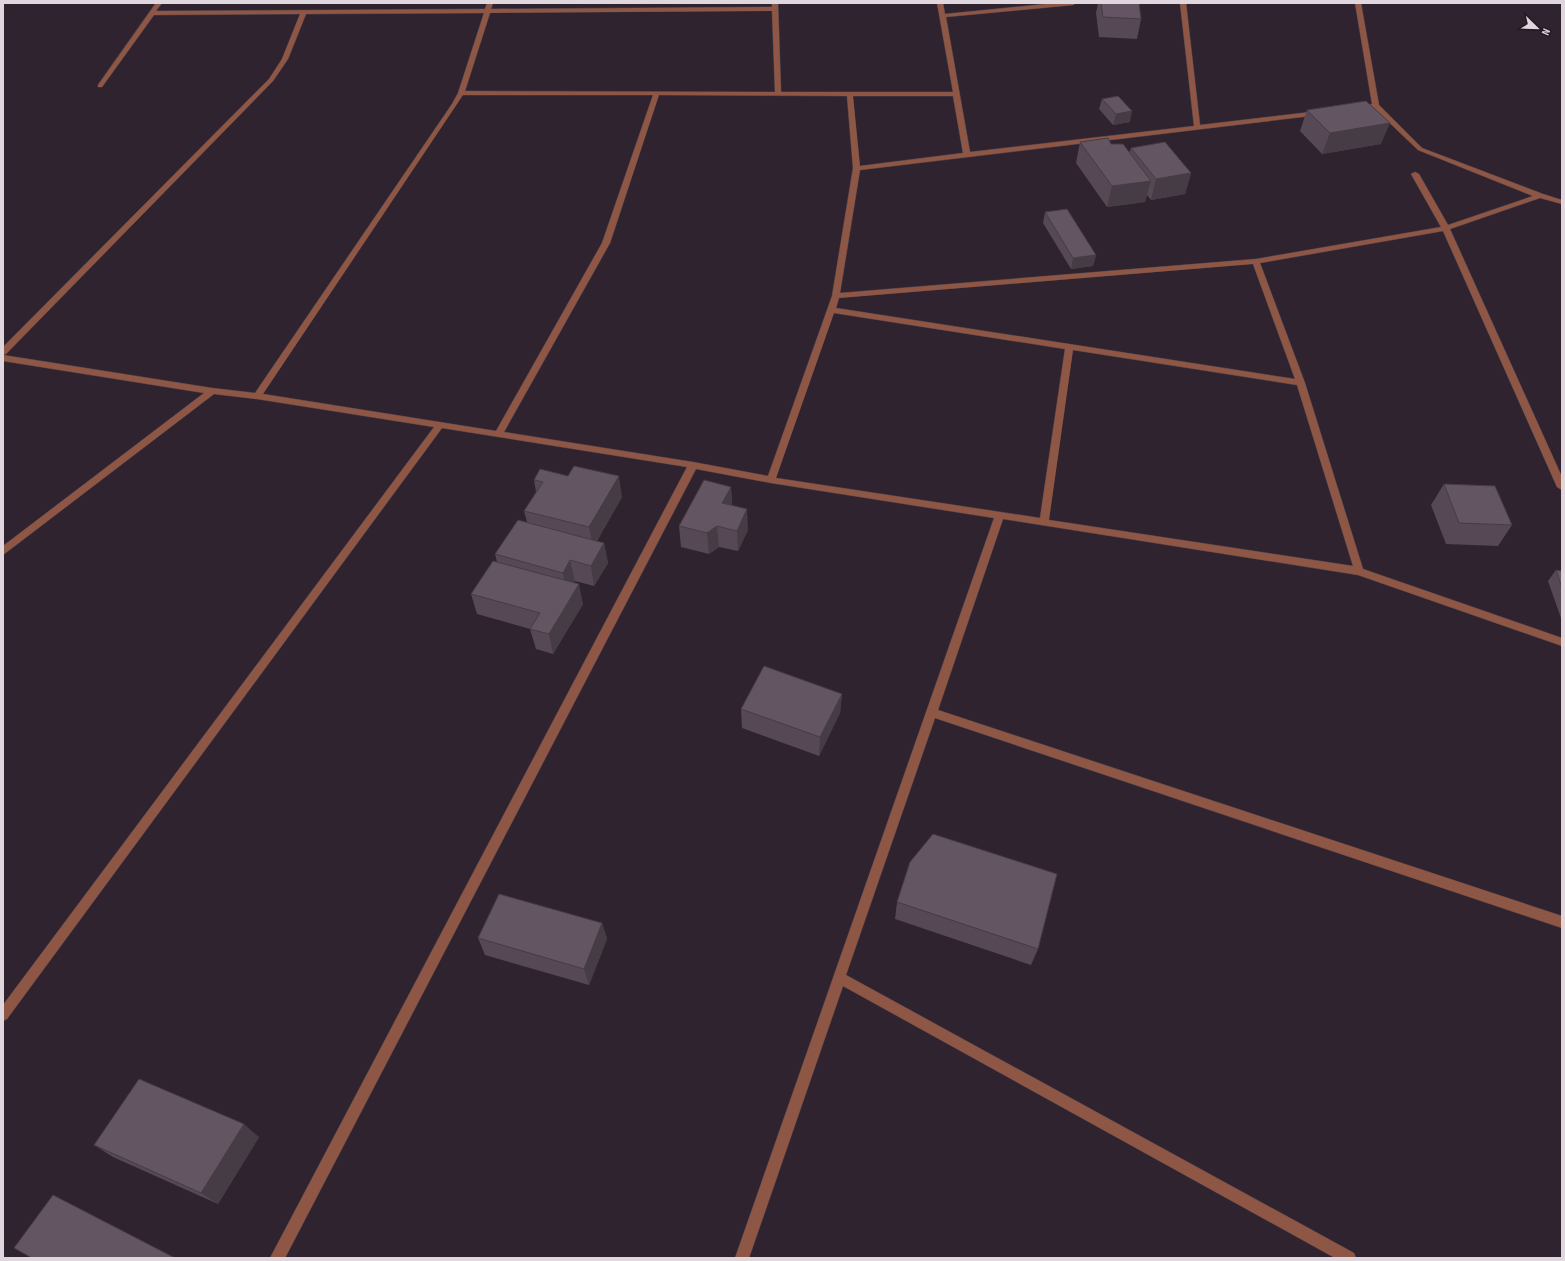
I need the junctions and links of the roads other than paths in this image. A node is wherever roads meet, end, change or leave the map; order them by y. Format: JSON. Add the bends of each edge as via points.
{"nodes":[{"id":1,"x":159,"y":3,"type":"edge"},
{"id":2,"x":490,"y":3,"type":"edge"},
{"id":3,"x":940,"y":3,"type":"edge"},
{"id":4,"x":1073,"y":3,"type":"edge"},
{"id":5,"x":1183,"y":3,"type":"edge"},
{"id":6,"x":1358,"y":3,"type":"edge"},
{"id":7,"x":775,"y":6,"type":"edge"},
{"id":8,"x":488,"y":11,"type":"junction"},
{"id":9,"x":304,"y":12,"type":"junction"},
{"id":10,"x":152,"y":13,"type":"junction"},
{"id":11,"x":942,"y":16,"type":"junction"},
{"id":12,"x":100,"y":86,"type":"dead end"},
{"id":13,"x":462,"y":93,"type":"junction"},
{"id":14,"x":657,"y":93,"type":"junction"},
{"id":15,"x":778,"y":94,"type":"junction"},
{"id":16,"x":850,"y":94,"type":"junction"},
{"id":17,"x":956,"y":94,"type":"junction"},
{"id":18,"x":1376,"y":106,"type":"junction"},
{"id":19,"x":1353,"y":109,"type":"edge"},
{"id":20,"x":1330,"y":111,"type":"edge"},
{"id":21,"x":1197,"y":127,"type":"junction"},
{"id":22,"x":967,"y":155,"type":"junction"},
{"id":23,"x":857,"y":168,"type":"junction"},
{"id":24,"x":1414,"y":174,"type":"dead end"},
{"id":25,"x":1540,"y":196,"type":"junction"},
{"id":26,"x":1562,"y":202,"type":"edge"},
{"id":27,"x":1446,"y":228,"type":"junction"},
{"id":28,"x":1256,"y":261,"type":"junction"},
{"id":29,"x":836,"y":296,"type":"junction"},
{"id":30,"x":832,"y":310,"type":"junction"},
{"id":31,"x":1069,"y":347,"type":"junction"},
{"id":32,"x":3,"y":352,"type":"edge"},
{"id":33,"x":3,"y":358,"type":"edge"},
{"id":34,"x":1300,"y":383,"type":"junction"},
{"id":35,"x":212,"y":391,"type":"junction"},
{"id":36,"x":257,"y":396,"type":"junction"},
{"id":37,"x":440,"y":425,"type":"junction"},
{"id":38,"x":498,"y":435,"type":"junction"},
{"id":39,"x":693,"y":465,"type":"junction"},
{"id":40,"x":770,"y":480,"type":"junction"},
{"id":41,"x":1562,"y":487,"type":"edge"},
{"id":42,"x":1000,"y":515,"type":"junction"},
{"id":43,"x":1044,"y":522,"type":"junction"},
{"id":44,"x":3,"y":551,"type":"edge"},
{"id":45,"x":1359,"y":571,"type":"junction"},
{"id":46,"x":1562,"y":642,"type":"edge"},
{"id":47,"x":932,"y":712,"type":"junction"},
{"id":48,"x":1562,"y":922,"type":"edge"},
{"id":49,"x":840,"y":978,"type":"junction"},
{"id":50,"x":3,"y":1015,"type":"edge"},
{"id":51,"x":277,"y":1258,"type":"edge"},
{"id":52,"x":742,"y":1258,"type":"edge"},
{"id":53,"x":1349,"y":1258,"type":"edge"}],
"edges":[{"from":1,"to":10,"type":"street"},
{"from":2,"to":8,"type":"street"},
{"from":3,"to":11,"type":"street"},
{"from":4,"to":11,"type":"street"},
{"from":5,"to":21,"type":"street"},
{"from":6,"to":18,"type":"street"},
{"from":7,"to":8,"type":"street"},
{"from":7,"to":15,"type":"street"},
{"from":8,"to":9,"type":"street"},
{"from":8,"to":13,"type":"street"},
{"from":9,"to":10,"type":"street"},
{"from":9,"to":32,"type":"street","via":[[285,59],[271,80]]},
{"from":10,"to":12,"type":"street"},
{"from":11,"to":17,"type":"street"},
{"from":13,"to":14,"type":"street"},
{"from":13,"to":36,"type":"street"},
{"from":14,"to":15,"type":"street"},
{"from":14,"to":38,"type":"street","via":[[602,253]]},
{"from":15,"to":16,"type":"street"},
{"from":16,"to":17,"type":"street"},
{"from":16,"to":23,"type":"street"},
{"from":17,"to":22,"type":"street"},
{"from":18,"to":19,"type":"street"},
{"from":18,"to":25,"type":"street","via":[[1420,149]]},
{"from":20,"to":21,"type":"street"},
{"from":21,"to":22,"type":"street"},
{"from":22,"to":23,"type":"street"},
{"from":23,"to":29,"type":"street"},
{"from":24,"to":27,"type":"street"},
{"from":25,"to":26,"type":"street"},
{"from":25,"to":27,"type":"street"},
{"from":27,"to":28,"type":"street"},
{"from":27,"to":41,"type":"street"},
{"from":28,"to":29,"type":"street"},
{"from":28,"to":34,"type":"street"},
{"from":29,"to":30,"type":"street"},
{"from":30,"to":31,"type":"street"},
{"from":30,"to":40,"type":"street"},
{"from":31,"to":34,"type":"street"},
{"from":31,"to":43,"type":"street"},
{"from":33,"to":35,"type":"street"},
{"from":34,"to":45,"type":"street"},
{"from":35,"to":36,"type":"street"},
{"from":35,"to":44,"type":"street"},
{"from":36,"to":37,"type":"street"},
{"from":37,"to":38,"type":"street"},
{"from":37,"to":50,"type":"street"},
{"from":38,"to":39,"type":"street"},
{"from":39,"to":40,"type":"street"},
{"from":39,"to":51,"type":"street"},
{"from":40,"to":42,"type":"street"},
{"from":42,"to":43,"type":"street"},
{"from":42,"to":47,"type":"street"},
{"from":43,"to":45,"type":"street"},
{"from":45,"to":46,"type":"street"},
{"from":47,"to":48,"type":"street"},
{"from":47,"to":49,"type":"street"},
{"from":49,"to":52,"type":"street"},
{"from":49,"to":53,"type":"street"}]}
